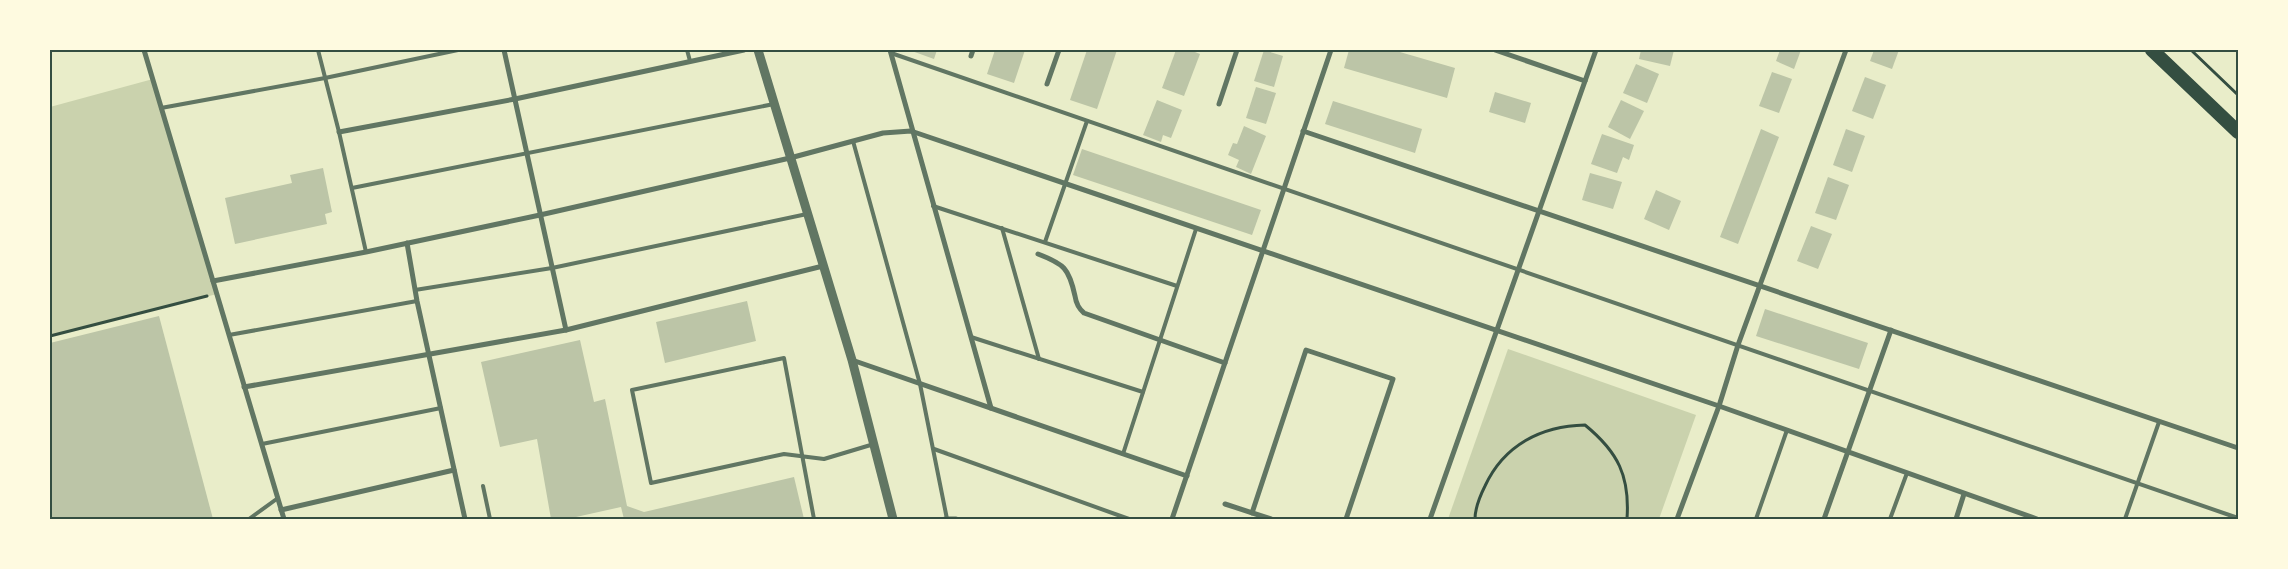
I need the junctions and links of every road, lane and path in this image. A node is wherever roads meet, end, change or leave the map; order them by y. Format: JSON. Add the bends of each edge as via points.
{"nodes":[{"id":1,"x":144,"y":50,"type":"edge"},
{"id":2,"x":318,"y":50,"type":"edge"},
{"id":3,"x":458,"y":50,"type":"edge"},
{"id":4,"x":504,"y":50,"type":"edge"},
{"id":5,"x":686,"y":50,"type":"edge"},
{"id":6,"x":744,"y":50,"type":"edge"},
{"id":7,"x":758,"y":50,"type":"edge"},
{"id":8,"x":1059,"y":50,"type":"edge"},
{"id":9,"x":1237,"y":50,"type":"edge"},
{"id":10,"x":1331,"y":50,"type":"edge"},
{"id":11,"x":1495,"y":50,"type":"edge"},
{"id":12,"x":1596,"y":50,"type":"edge"},
{"id":13,"x":1846,"y":50,"type":"edge"},
{"id":14,"x":2152,"y":50,"type":"edge"},
{"id":15,"x":2191,"y":50,"type":"edge"},
{"id":16,"x":890,"y":52,"type":"edge"},
{"id":17,"x":690,"y":61,"type":"junction"},
{"id":18,"x":326,"y":78,"type":"junction"},
{"id":19,"x":1585,"y":81,"type":"junction"},
{"id":20,"x":1047,"y":84,"type":"dead end"},
{"id":21,"x":2238,"y":95,"type":"edge"},
{"id":22,"x":515,"y":99,"type":"junction"},
{"id":23,"x":774,"y":104,"type":"junction"},
{"id":24,"x":1219,"y":104,"type":"dead end"},
{"id":25,"x":161,"y":108,"type":"junction"},
{"id":26,"x":1087,"y":121,"type":"junction"},
{"id":27,"x":1303,"y":131,"type":"junction"},
{"id":28,"x":339,"y":132,"type":"junction"},
{"id":29,"x":911,"y":132,"type":"junction"},
{"id":30,"x":2238,"y":132,"type":"edge"},
{"id":31,"x":853,"y":140,"type":"junction"},
{"id":32,"x":527,"y":153,"type":"junction"},
{"id":33,"x":790,"y":158,"type":"junction"},
{"id":34,"x":1065,"y":183,"type":"junction"},
{"id":35,"x":352,"y":188,"type":"junction"},
{"id":36,"x":1284,"y":188,"type":"junction"},
{"id":37,"x":933,"y":206,"type":"junction"},
{"id":38,"x":1539,"y":211,"type":"junction"},
{"id":39,"x":807,"y":214,"type":"junction"},
{"id":40,"x":540,"y":215,"type":"junction"},
{"id":41,"x":1002,"y":228,"type":"junction"},
{"id":42,"x":1196,"y":229,"type":"junction"},
{"id":43,"x":1045,"y":242,"type":"junction"},
{"id":44,"x":407,"y":243,"type":"junction"},
{"id":45,"x":366,"y":252,"type":"junction"},
{"id":46,"x":1262,"y":252,"type":"junction"},
{"id":47,"x":1038,"y":254,"type":"dead end"},
{"id":48,"x":823,"y":266,"type":"junction"},
{"id":49,"x":552,"y":268,"type":"junction"},
{"id":50,"x":1519,"y":270,"type":"junction"},
{"id":51,"x":213,"y":281,"type":"junction"},
{"id":52,"x":1177,"y":286,"type":"junction"},
{"id":53,"x":1759,"y":286,"type":"junction"},
{"id":54,"x":415,"y":290,"type":"junction"},
{"id":55,"x":217,"y":294,"type":"junction"},
{"id":56,"x":417,"y":301,"type":"junction"},
{"id":57,"x":566,"y":330,"type":"junction"},
{"id":58,"x":1891,"y":330,"type":"junction"},
{"id":59,"x":1496,"y":331,"type":"junction"},
{"id":60,"x":229,"y":334,"type":"junction"},
{"id":61,"x":50,"y":336,"type":"edge"},
{"id":62,"x":970,"y":337,"type":"junction"},
{"id":63,"x":1159,"y":341,"type":"junction"},
{"id":64,"x":1738,"y":345,"type":"junction"},
{"id":65,"x":430,"y":353,"type":"junction"},
{"id":66,"x":1039,"y":359,"type":"junction"},
{"id":67,"x":852,"y":360,"type":"junction"},
{"id":68,"x":1225,"y":363,"type":"junction"},
{"id":69,"x":920,"y":384,"type":"junction"},
{"id":70,"x":244,"y":387,"type":"junction"},
{"id":71,"x":1870,"y":391,"type":"junction"},
{"id":72,"x":1143,"y":392,"type":"junction"},
{"id":73,"x":1718,"y":406,"type":"junction"},
{"id":74,"x":441,"y":408,"type":"junction"},
{"id":75,"x":991,"y":408,"type":"junction"},
{"id":76,"x":2160,"y":422,"type":"junction"},
{"id":77,"x":1787,"y":430,"type":"junction"},
{"id":78,"x":262,"y":444,"type":"junction"},
{"id":79,"x":874,"y":444,"type":"junction"},
{"id":80,"x":2238,"y":448,"type":"edge"},
{"id":81,"x":934,"y":449,"type":"junction"},
{"id":82,"x":1848,"y":452,"type":"junction"},
{"id":83,"x":1123,"y":454,"type":"junction"},
{"id":84,"x":802,"y":455,"type":"junction"},
{"id":85,"x":454,"y":470,"type":"junction"},
{"id":86,"x":1906,"y":473,"type":"junction"},
{"id":87,"x":1187,"y":476,"type":"junction"},
{"id":88,"x":2138,"y":483,"type":"junction"},
{"id":89,"x":483,"y":486,"type":"dead end"},
{"id":90,"x":1964,"y":494,"type":"junction"},
{"id":91,"x":278,"y":498,"type":"junction"},
{"id":92,"x":1225,"y":504,"type":"dead end"},
{"id":93,"x":281,"y":510,"type":"junction"},
{"id":94,"x":1252,"y":513,"type":"junction"},
{"id":95,"x":2238,"y":518,"type":"edge"},
{"id":96,"x":250,"y":519,"type":"edge"},
{"id":97,"x":284,"y":519,"type":"edge"},
{"id":98,"x":465,"y":519,"type":"edge"},
{"id":99,"x":490,"y":519,"type":"edge"},
{"id":100,"x":814,"y":519,"type":"edge"},
{"id":101,"x":893,"y":519,"type":"edge"},
{"id":102,"x":946,"y":519,"type":"edge"},
{"id":103,"x":956,"y":519,"type":"edge"},
{"id":104,"x":1129,"y":519,"type":"edge"},
{"id":105,"x":1172,"y":519,"type":"edge"},
{"id":106,"x":1271,"y":519,"type":"edge"},
{"id":107,"x":1346,"y":519,"type":"edge"},
{"id":108,"x":1430,"y":519,"type":"edge"},
{"id":109,"x":1476,"y":519,"type":"edge"},
{"id":110,"x":1627,"y":519,"type":"edge"},
{"id":111,"x":1677,"y":519,"type":"edge"},
{"id":112,"x":1756,"y":519,"type":"edge"},
{"id":113,"x":1824,"y":519,"type":"edge"},
{"id":114,"x":1890,"y":519,"type":"edge"},
{"id":115,"x":1956,"y":519,"type":"edge"},
{"id":116,"x":2037,"y":519,"type":"edge"},
{"id":117,"x":2125,"y":519,"type":"edge"}],
"edges":[{"from":1,"to":25,"type":"street"},
{"from":2,"to":18,"type":"lane"},
{"from":3,"to":18,"type":"lane"},
{"from":4,"to":22,"type":"street"},
{"from":5,"to":17,"type":"lane"},
{"from":6,"to":17,"type":"street"},
{"from":7,"to":23,"type":"street"},
{"from":8,"to":20,"type":"street"},
{"from":9,"to":24,"type":"street"},
{"from":10,"to":27,"type":"street"},
{"from":11,"to":19,"type":"street"},
{"from":12,"to":19,"type":"street"},
{"from":13,"to":53,"type":"street"},
{"from":14,"to":30,"type":"highway"},
{"from":15,"to":21,"type":"path"},
{"from":16,"to":26,"type":"lane"},
{"from":16,"to":29,"type":"street"},
{"from":17,"to":22,"type":"street"},
{"from":18,"to":25,"type":"lane"},
{"from":18,"to":28,"type":"lane"},
{"from":19,"to":38,"type":"street"},
{"from":22,"to":28,"type":"street"},
{"from":22,"to":32,"type":"street"},
{"from":23,"to":32,"type":"lane"},
{"from":23,"to":33,"type":"street"},
{"from":25,"to":51,"type":"street"},
{"from":26,"to":34,"type":"lane"},
{"from":26,"to":36,"type":"lane"},
{"from":27,"to":36,"type":"street"},
{"from":27,"to":38,"type":"street"},
{"from":28,"to":35,"type":"lane"},
{"from":29,"to":31,"type":"street","via":[[883,133]]},
{"from":29,"to":34,"type":"street"},
{"from":29,"to":37,"type":"street"},
{"from":31,"to":33,"type":"street"},
{"from":31,"to":69,"type":"lane"},
{"from":32,"to":35,"type":"lane"},
{"from":32,"to":40,"type":"street"},
{"from":33,"to":39,"type":"street"},
{"from":33,"to":40,"type":"street"},
{"from":34,"to":42,"type":"street"},
{"from":34,"to":43,"type":"lane"},
{"from":35,"to":45,"type":"lane"},
{"from":36,"to":46,"type":"street"},
{"from":36,"to":50,"type":"lane"},
{"from":37,"to":41,"type":"lane"},
{"from":37,"to":62,"type":"street"},
{"from":38,"to":50,"type":"street"},
{"from":38,"to":53,"type":"street"},
{"from":39,"to":48,"type":"street"},
{"from":39,"to":49,"type":"lane"},
{"from":40,"to":44,"type":"street"},
{"from":40,"to":49,"type":"street"},
{"from":41,"to":43,"type":"lane"},
{"from":41,"to":66,"type":"lane"},
{"from":42,"to":46,"type":"street"},
{"from":42,"to":52,"type":"lane"},
{"from":43,"to":52,"type":"lane"},
{"from":44,"to":45,"type":"street"},
{"from":44,"to":54,"type":"street"},
{"from":45,"to":51,"type":"street"},
{"from":46,"to":59,"type":"street"},
{"from":46,"to":68,"type":"street"},
{"from":47,"to":63,"type":"street","via":[[1060,264],[1071,276],[1076,302],[1084,313]]},
{"from":48,"to":57,"type":"street"},
{"from":48,"to":67,"type":"street"},
{"from":49,"to":54,"type":"lane"},
{"from":49,"to":57,"type":"street"},
{"from":50,"to":59,"type":"street"},
{"from":50,"to":64,"type":"lane"},
{"from":51,"to":55,"type":"street"},
{"from":52,"to":63,"type":"lane"},
{"from":53,"to":58,"type":"street"},
{"from":53,"to":64,"type":"street"},
{"from":54,"to":56,"type":"street"},
{"from":55,"to":60,"type":"street"},
{"from":55,"to":61,"type":"path"},
{"from":56,"to":60,"type":"lane"},
{"from":56,"to":65,"type":"street"},
{"from":57,"to":65,"type":"street"},
{"from":58,"to":71,"type":"street"},
{"from":58,"to":76,"type":"street"},
{"from":59,"to":73,"type":"street"},
{"from":59,"to":108,"type":"street"},
{"from":60,"to":70,"type":"street"},
{"from":62,"to":66,"type":"lane"},
{"from":62,"to":75,"type":"street"},
{"from":63,"to":68,"type":"street"},
{"from":63,"to":72,"type":"lane"},
{"from":64,"to":71,"type":"lane"},
{"from":64,"to":73,"type":"street"},
{"from":65,"to":70,"type":"street"},
{"from":65,"to":74,"type":"street"},
{"from":66,"to":72,"type":"lane"},
{"from":67,"to":69,"type":"street"},
{"from":67,"to":79,"type":"street"},
{"from":68,"to":87,"type":"street"},
{"from":69,"to":75,"type":"street"},
{"from":69,"to":81,"type":"lane"},
{"from":70,"to":78,"type":"street"},
{"from":71,"to":82,"type":"street"},
{"from":71,"to":88,"type":"lane"},
{"from":72,"to":83,"type":"lane"},
{"from":73,"to":77,"type":"street"},
{"from":73,"to":111,"type":"street"},
{"from":74,"to":78,"type":"lane"},
{"from":74,"to":85,"type":"street"},
{"from":75,"to":83,"type":"street"},
{"from":76,"to":80,"type":"street"},
{"from":76,"to":88,"type":"lane"},
{"from":77,"to":82,"type":"street"},
{"from":77,"to":112,"type":"lane"},
{"from":78,"to":91,"type":"street"},
{"from":79,"to":84,"type":"lane","via":[[824,459]]},
{"from":79,"to":101,"type":"street"},
{"from":81,"to":102,"type":"lane"},
{"from":81,"to":104,"type":"lane"},
{"from":82,"to":86,"type":"street"},
{"from":82,"to":113,"type":"street"},
{"from":83,"to":87,"type":"street"},
{"from":84,"to":84,"type":"lane","via":[[784,454],[651,482],[632,390],[784,358]]},
{"from":84,"to":100,"type":"lane"},
{"from":85,"to":93,"type":"street"},
{"from":85,"to":98,"type":"street"},
{"from":86,"to":90,"type":"street"},
{"from":86,"to":114,"type":"lane"},
{"from":87,"to":105,"type":"street"},
{"from":88,"to":95,"type":"lane"},
{"from":88,"to":117,"type":"lane"},
{"from":89,"to":99,"type":"lane"},
{"from":90,"to":115,"type":"street"},
{"from":90,"to":116,"type":"street"},
{"from":91,"to":93,"type":"street"},
{"from":91,"to":96,"type":"lane"},
{"from":92,"to":94,"type":"street"},
{"from":93,"to":97,"type":"street"},
{"from":94,"to":106,"type":"street"},
{"from":94,"to":107,"type":"street","via":[[1306,350],[1392,379]]},
{"from":102,"to":103,"type":"street"},
{"from":109,"to":110,"type":"path","via":[[1481,494],[1490,474],[1515,447],[1544,431],[1585,424],[1608,446],[1626,480]]}]}
